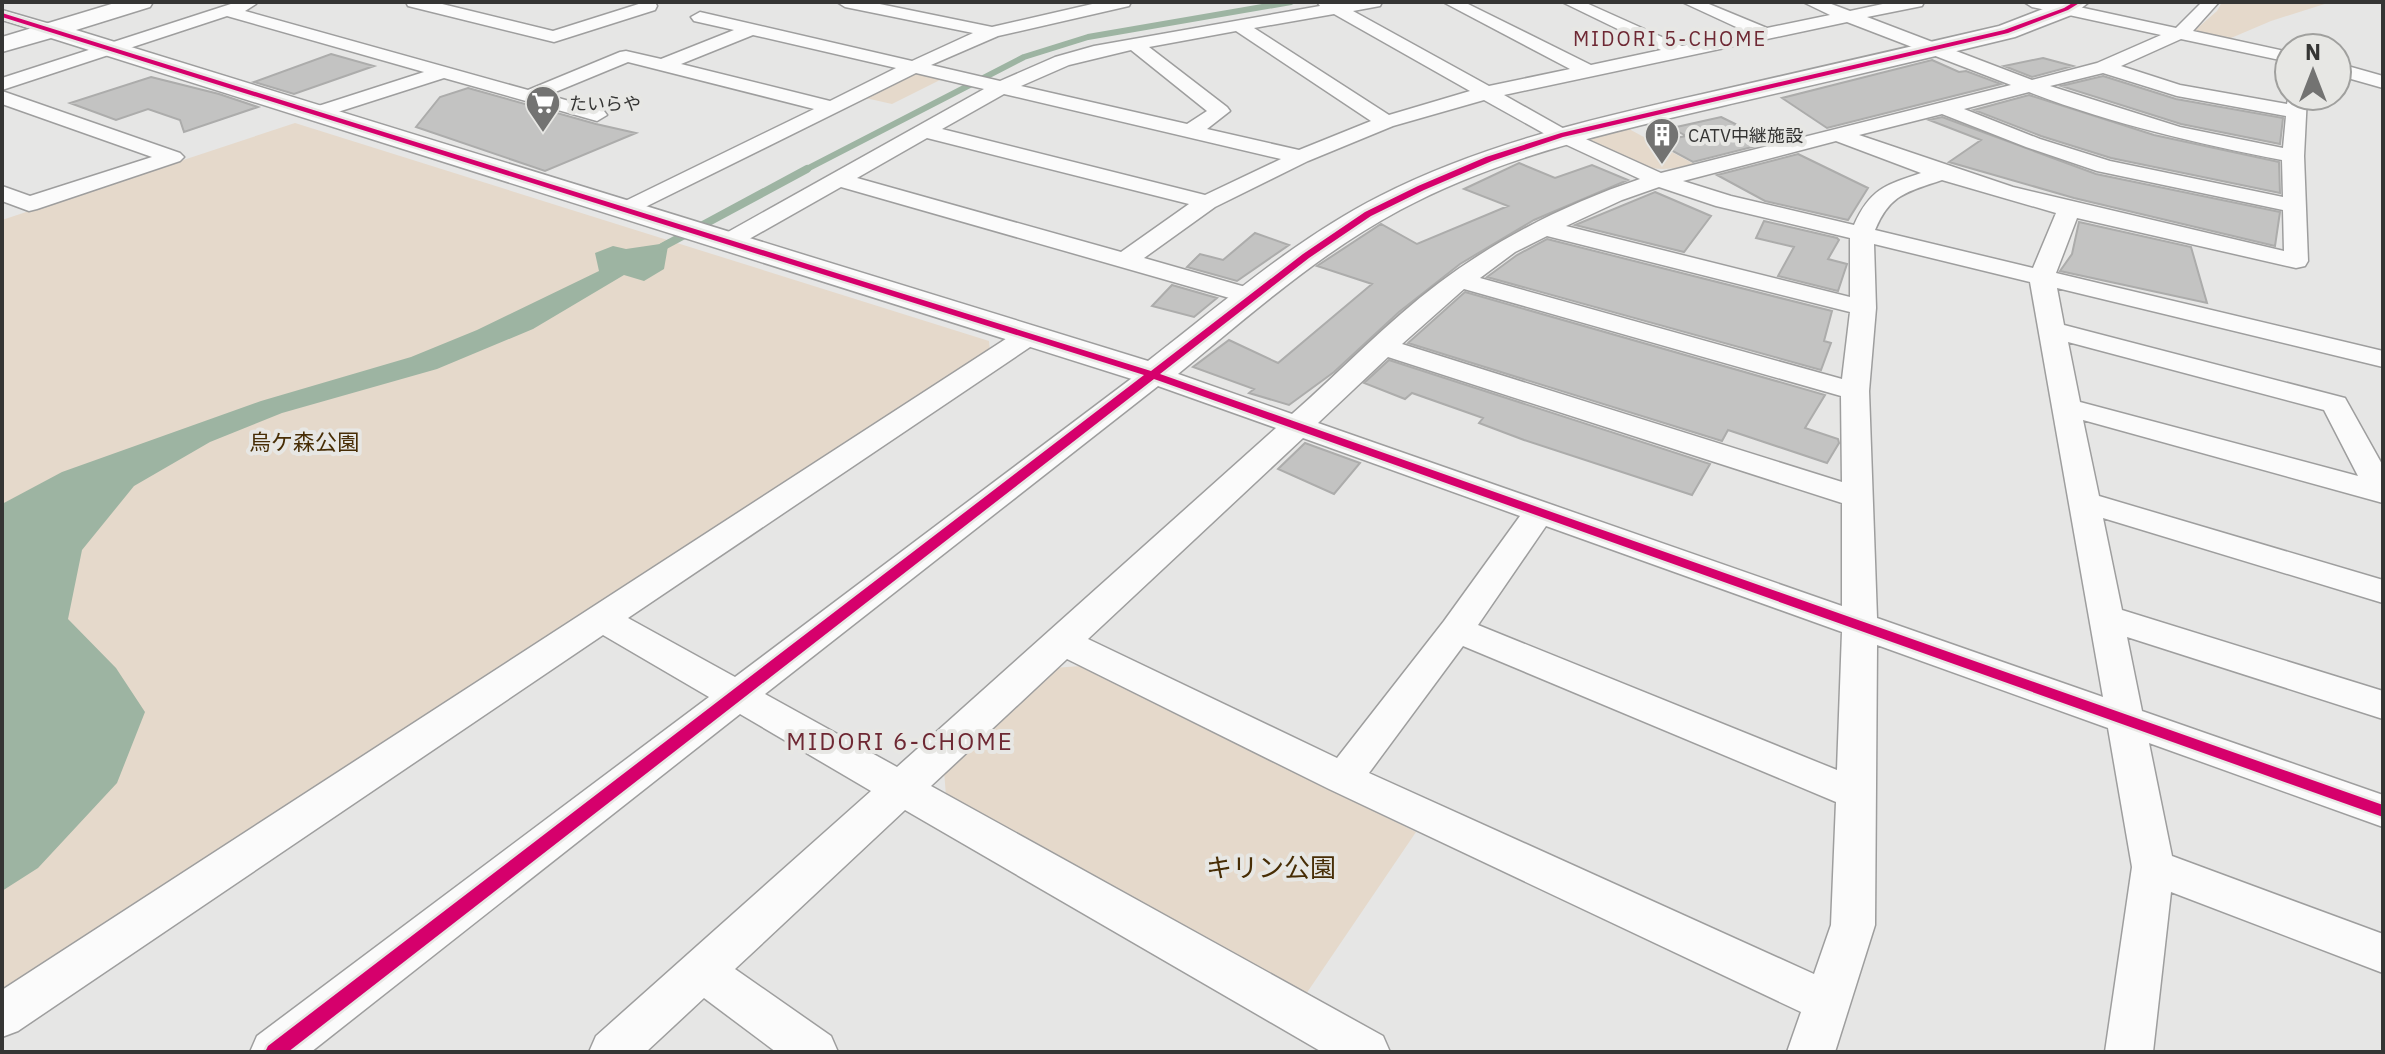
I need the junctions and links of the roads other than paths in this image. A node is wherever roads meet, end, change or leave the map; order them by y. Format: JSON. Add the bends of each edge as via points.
{"nodes":[{"id":1,"x":23,"y":2,"type":"edge"},
{"id":2,"x":142,"y":2,"type":"edge"},
{"id":3,"x":255,"y":2,"type":"edge"},
{"id":4,"x":414,"y":2,"type":"edge"},
{"id":5,"x":631,"y":2,"type":"edge"},
{"id":6,"x":845,"y":2,"type":"edge"},
{"id":7,"x":1063,"y":2,"type":"edge"},
{"id":8,"x":1123,"y":2,"type":"edge"},
{"id":9,"x":1374,"y":2,"type":"edge"},
{"id":10,"x":1451,"y":2,"type":"edge"},
{"id":11,"x":1570,"y":2,"type":"edge"},
{"id":12,"x":1690,"y":2,"type":"edge"},
{"id":13,"x":1811,"y":2,"type":"edge"},
{"id":14,"x":1916,"y":2,"type":"edge"},
{"id":15,"x":2032,"y":2,"type":"edge"},
{"id":16,"x":2211,"y":2,"type":"edge"},
{"id":17,"x":1331,"y":6,"type":"edge"},
{"id":18,"x":2072,"y":6,"type":"edge"},
{"id":19,"x":725,"y":7,"type":"dead end"},
{"id":20,"x":2,"y":8,"type":"edge"},
{"id":21,"x":1084,"y":9,"type":"junction"},
{"id":22,"x":227,"y":11,"type":"junction"},
{"id":23,"x":2,"y":15,"type":"edge"},
{"id":24,"x":1850,"y":17,"type":"junction"},
{"id":25,"x":1236,"y":24,"type":"junction"},
{"id":26,"x":752,"y":29,"type":"junction"},
{"id":27,"x":51,"y":30,"type":"junction"},
{"id":28,"x":992,"y":32,"type":"junction"},
{"id":29,"x":2180,"y":33,"type":"junction"},
{"id":30,"x":1766,"y":34,"type":"junction"},
{"id":31,"x":2,"y":45,"type":"edge"},
{"id":32,"x":1136,"y":45,"type":"junction"},
{"id":33,"x":111,"y":49,"type":"junction"},
{"id":34,"x":1934,"y":49,"type":"junction"},
{"id":35,"x":1680,"y":52,"type":"junction"},
{"id":36,"x":2273,"y":53,"type":"edge"},
{"id":37,"x":662,"y":65,"type":"junction"},
{"id":38,"x":911,"y":66,"type":"junction"},
{"id":39,"x":2104,"y":67,"type":"junction"},
{"id":40,"x":1588,"y":71,"type":"junction"},
{"id":41,"x":444,"y":72,"type":"junction"},
{"id":42,"x":2353,"y":74,"type":"edge"},
{"id":43,"x":2383,"y":82,"type":"edge"},
{"id":44,"x":2,"y":84,"type":"edge"},
{"id":45,"x":2030,"y":86,"type":"junction"},
{"id":46,"x":1002,"y":87,"type":"junction"},
{"id":47,"x":1489,"y":92,"type":"junction"},
{"id":48,"x":529,"y":96,"type":"junction"},
{"id":49,"x":2,"y":97,"type":"edge"},
{"id":50,"x":2273,"y":101,"type":"edge"},
{"id":51,"x":830,"y":107,"type":"junction"},
{"id":52,"x":1942,"y":107,"type":"junction"},
{"id":53,"x":319,"y":112,"type":"junction"},
{"id":54,"x":2296,"y":112,"type":"edge"},
{"id":55,"x":597,"y":115,"type":"dead end"},
{"id":56,"x":1386,"y":122,"type":"junction"},
{"id":57,"x":926,"y":131,"type":"junction"},
{"id":58,"x":1190,"y":131,"type":"junction"},
{"id":59,"x":1836,"y":134,"type":"junction"},
{"id":60,"x":1561,"y":135,"type":"junction"},
{"id":61,"x":2293,"y":156,"type":"junction"},
{"id":62,"x":1301,"y":157,"type":"junction"},
{"id":63,"x":1938,"y":174,"type":"junction"},
{"id":64,"x":840,"y":180,"type":"junction"},
{"id":65,"x":1659,"y":180,"type":"junction"},
{"id":66,"x":2,"y":193,"type":"edge"},
{"id":67,"x":1207,"y":202,"type":"junction"},
{"id":68,"x":2295,"y":206,"type":"junction"},
{"id":69,"x":625,"y":210,"type":"junction"},
{"id":70,"x":2069,"y":210,"type":"junction"},
{"id":71,"x":1544,"y":228,"type":"junction"},
{"id":72,"x":1862,"y":234,"type":"junction"},
{"id":73,"x":727,"y":242,"type":"junction"},
{"id":74,"x":1127,"y":259,"type":"junction"},
{"id":75,"x":2042,"y":277,"type":"junction"},
{"id":76,"x":1461,"y":280,"type":"junction"},
{"id":77,"x":1254,"y":297,"type":"junction"},
{"id":78,"x":1863,"y":308,"type":"junction"},
{"id":79,"x":2052,"y":330,"type":"junction"},
{"id":80,"x":1027,"y":337,"type":"junction"},
{"id":81,"x":1386,"y":348,"type":"junction"},
{"id":82,"x":2383,"y":359,"type":"edge"},
{"id":83,"x":1154,"y":375,"type":"junction"},
{"id":84,"x":1855,"y":391,"type":"junction"},
{"id":85,"x":2067,"y":407,"type":"junction"},
{"id":86,"x":1300,"y":426,"type":"junction"},
{"id":87,"x":2383,"y":493,"type":"edge"},
{"id":88,"x":1859,"y":498,"type":"junction"},
{"id":89,"x":2085,"y":502,"type":"junction"},
{"id":90,"x":1539,"y":512,"type":"junction"},
{"id":91,"x":2383,"y":592,"type":"edge"},
{"id":92,"x":2107,"y":618,"type":"junction"},
{"id":93,"x":602,"y":619,"type":"junction"},
{"id":94,"x":1860,"y":626,"type":"junction"},
{"id":95,"x":1456,"y":630,"type":"junction"},
{"id":96,"x":1063,"y":642,"type":"junction"},
{"id":97,"x":737,"y":697,"type":"junction"},
{"id":98,"x":2383,"y":705,"type":"edge"},
{"id":99,"x":2126,"y":720,"type":"junction"},
{"id":100,"x":1343,"y":778,"type":"junction"},
{"id":101,"x":902,"y":788,"type":"junction"},
{"id":102,"x":1856,"y":794,"type":"junction"},
{"id":103,"x":2383,"y":811,"type":"edge"},
{"id":104,"x":2153,"y":867,"type":"junction"},
{"id":105,"x":2383,"y":954,"type":"edge"},
{"id":106,"x":702,"y":971,"type":"junction"},
{"id":107,"x":1825,"y":1001,"type":"junction"},
{"id":108,"x":2,"y":1016,"type":"edge"},
{"id":109,"x":274,"y":1052,"type":"edge"},
{"id":110,"x":613,"y":1052,"type":"edge"},
{"id":111,"x":814,"y":1052,"type":"edge"},
{"id":112,"x":1366,"y":1052,"type":"edge"},
{"id":113,"x":1811,"y":1052,"type":"edge"},
{"id":114,"x":2129,"y":1052,"type":"edge"}],
"edges":[{"from":1,"to":20,"type":"street"},
{"from":2,"to":27,"type":"street"},
{"from":3,"to":22,"type":"street"},
{"from":4,"to":5,"type":"street","via":[[554,37],[649,6]]},
{"from":6,"to":28,"type":"street"},
{"from":7,"to":21,"type":"street"},
{"from":8,"to":21,"type":"street"},
{"from":9,"to":17,"type":"street"},
{"from":10,"to":40,"type":"street"},
{"from":11,"to":35,"type":"street"},
{"from":12,"to":30,"type":"street"},
{"from":13,"to":24,"type":"street"},
{"from":14,"to":24,"type":"street"},
{"from":15,"to":18,"type":"street"},
{"from":16,"to":29,"type":"street"},
{"from":17,"to":25,"type":"street"},
{"from":17,"to":47,"type":"street"},
{"from":18,"to":29,"type":"street"},
{"from":18,"to":34,"type":"street","via":[[2006,32]]},
{"from":19,"to":26,"type":"street","via":[[700,17]]},
{"from":21,"to":28,"type":"street"},
{"from":22,"to":33,"type":"street"},
{"from":22,"to":41,"type":"street"},
{"from":23,"to":27,"type":"street"},
{"from":24,"to":30,"type":"street"},
{"from":24,"to":34,"type":"street"},
{"from":25,"to":32,"type":"street"},
{"from":25,"to":56,"type":"street"},
{"from":26,"to":37,"type":"street"},
{"from":26,"to":38,"type":"street"},
{"from":27,"to":31,"type":"street"},
{"from":27,"to":33,"type":"street"},
{"from":28,"to":38,"type":"street"},
{"from":29,"to":36,"type":"street"},
{"from":29,"to":39,"type":"street"},
{"from":30,"to":35,"type":"street"},
{"from":32,"to":46,"type":"street","via":[[1062,61]]},
{"from":32,"to":58,"type":"street","via":[[1220,111]]},
{"from":33,"to":44,"type":"street"},
{"from":33,"to":53,"type":"street"},
{"from":34,"to":45,"type":"street"},
{"from":34,"to":60,"type":"street"},
{"from":35,"to":40,"type":"street"},
{"from":37,"to":48,"type":"street","via":[[626,56]]},
{"from":37,"to":51,"type":"street"},
{"from":38,"to":46,"type":"street"},
{"from":38,"to":51,"type":"street"},
{"from":39,"to":45,"type":"street"},
{"from":39,"to":50,"type":"street","via":[[2177,90]]},
{"from":40,"to":47,"type":"street"},
{"from":41,"to":48,"type":"street"},
{"from":41,"to":53,"type":"street"},
{"from":42,"to":43,"type":"street"},
{"from":45,"to":52,"type":"street"},
{"from":45,"to":61,"type":"street","via":[[2177,133]]},
{"from":46,"to":57,"type":"street"},
{"from":46,"to":58,"type":"street"},
{"from":47,"to":56,"type":"street"},
{"from":47,"to":60,"type":"street"},
{"from":48,"to":55,"type":"street"},
{"from":49,"to":66,"type":"street","via":[[173,157],[29,204]]},
{"from":51,"to":69,"type":"street"},
{"from":52,"to":59,"type":"street"},
{"from":52,"to":68,"type":"street","via":[[2105,166]]},
{"from":53,"to":69,"type":"street"},
{"from":54,"to":61,"type":"street"},
{"from":56,"to":62,"type":"street"},
{"from":57,"to":64,"type":"street"},
{"from":57,"to":67,"type":"street"},
{"from":58,"to":62,"type":"street"},
{"from":59,"to":63,"type":"street"},
{"from":59,"to":65,"type":"street"},
{"from":60,"to":65,"type":"street"},
{"from":60,"to":77,"type":"street","via":[[1489,159],[1368,214]]},
{"from":61,"to":68,"type":"street"},
{"from":62,"to":67,"type":"street"},
{"from":63,"to":70,"type":"street"},
{"from":63,"to":72,"type":"street","via":[[1875,203]]},
{"from":64,"to":73,"type":"street"},
{"from":64,"to":74,"type":"street"},
{"from":65,"to":71,"type":"street"},
{"from":65,"to":72,"type":"street"},
{"from":67,"to":74,"type":"street"},
{"from":68,"to":70,"type":"street","via":[[2296,261]]},
{"from":69,"to":73,"type":"street"},
{"from":70,"to":75,"type":"street"},
{"from":71,"to":76,"type":"street"},
{"from":71,"to":78,"type":"street"},
{"from":72,"to":75,"type":"street"},
{"from":72,"to":78,"type":"street"},
{"from":73,"to":80,"type":"street"},
{"from":74,"to":77,"type":"street"},
{"from":75,"to":79,"type":"street"},
{"from":75,"to":82,"type":"street"},
{"from":76,"to":81,"type":"street"},
{"from":76,"to":84,"type":"street"},
{"from":77,"to":83,"type":"street"},
{"from":78,"to":84,"type":"street"},
{"from":79,"to":85,"type":"street"},
{"from":79,"to":87,"type":"street","via":[[2335,404]]},
{"from":80,"to":83,"type":"street"},
{"from":80,"to":93,"type":"street"},
{"from":81,"to":86,"type":"street"},
{"from":81,"to":88,"type":"street"},
{"from":83,"to":86,"type":"street"},
{"from":83,"to":97,"type":"street"},
{"from":84,"to":88,"type":"street"},
{"from":85,"to":87,"type":"street"},
{"from":85,"to":89,"type":"street"},
{"from":86,"to":90,"type":"street"},
{"from":86,"to":96,"type":"street"},
{"from":88,"to":94,"type":"street"},
{"from":89,"to":91,"type":"street"},
{"from":89,"to":92,"type":"street"},
{"from":90,"to":94,"type":"street"},
{"from":90,"to":95,"type":"street"},
{"from":92,"to":98,"type":"street"},
{"from":92,"to":99,"type":"street"},
{"from":93,"to":97,"type":"street"},
{"from":93,"to":108,"type":"street"},
{"from":94,"to":99,"type":"street"},
{"from":94,"to":102,"type":"street"},
{"from":95,"to":100,"type":"street"},
{"from":95,"to":102,"type":"street"},
{"from":96,"to":100,"type":"street"},
{"from":96,"to":101,"type":"street"},
{"from":97,"to":101,"type":"street"},
{"from":97,"to":109,"type":"street"},
{"from":99,"to":103,"type":"street"},
{"from":99,"to":104,"type":"street"},
{"from":100,"to":107,"type":"street"},
{"from":101,"to":106,"type":"street"},
{"from":101,"to":112,"type":"street"},
{"from":102,"to":107,"type":"street","via":[[1853,925]]},
{"from":104,"to":105,"type":"street"},
{"from":104,"to":114,"type":"street"},
{"from":106,"to":110,"type":"street"},
{"from":106,"to":111,"type":"street"},
{"from":107,"to":113,"type":"street"}]}
